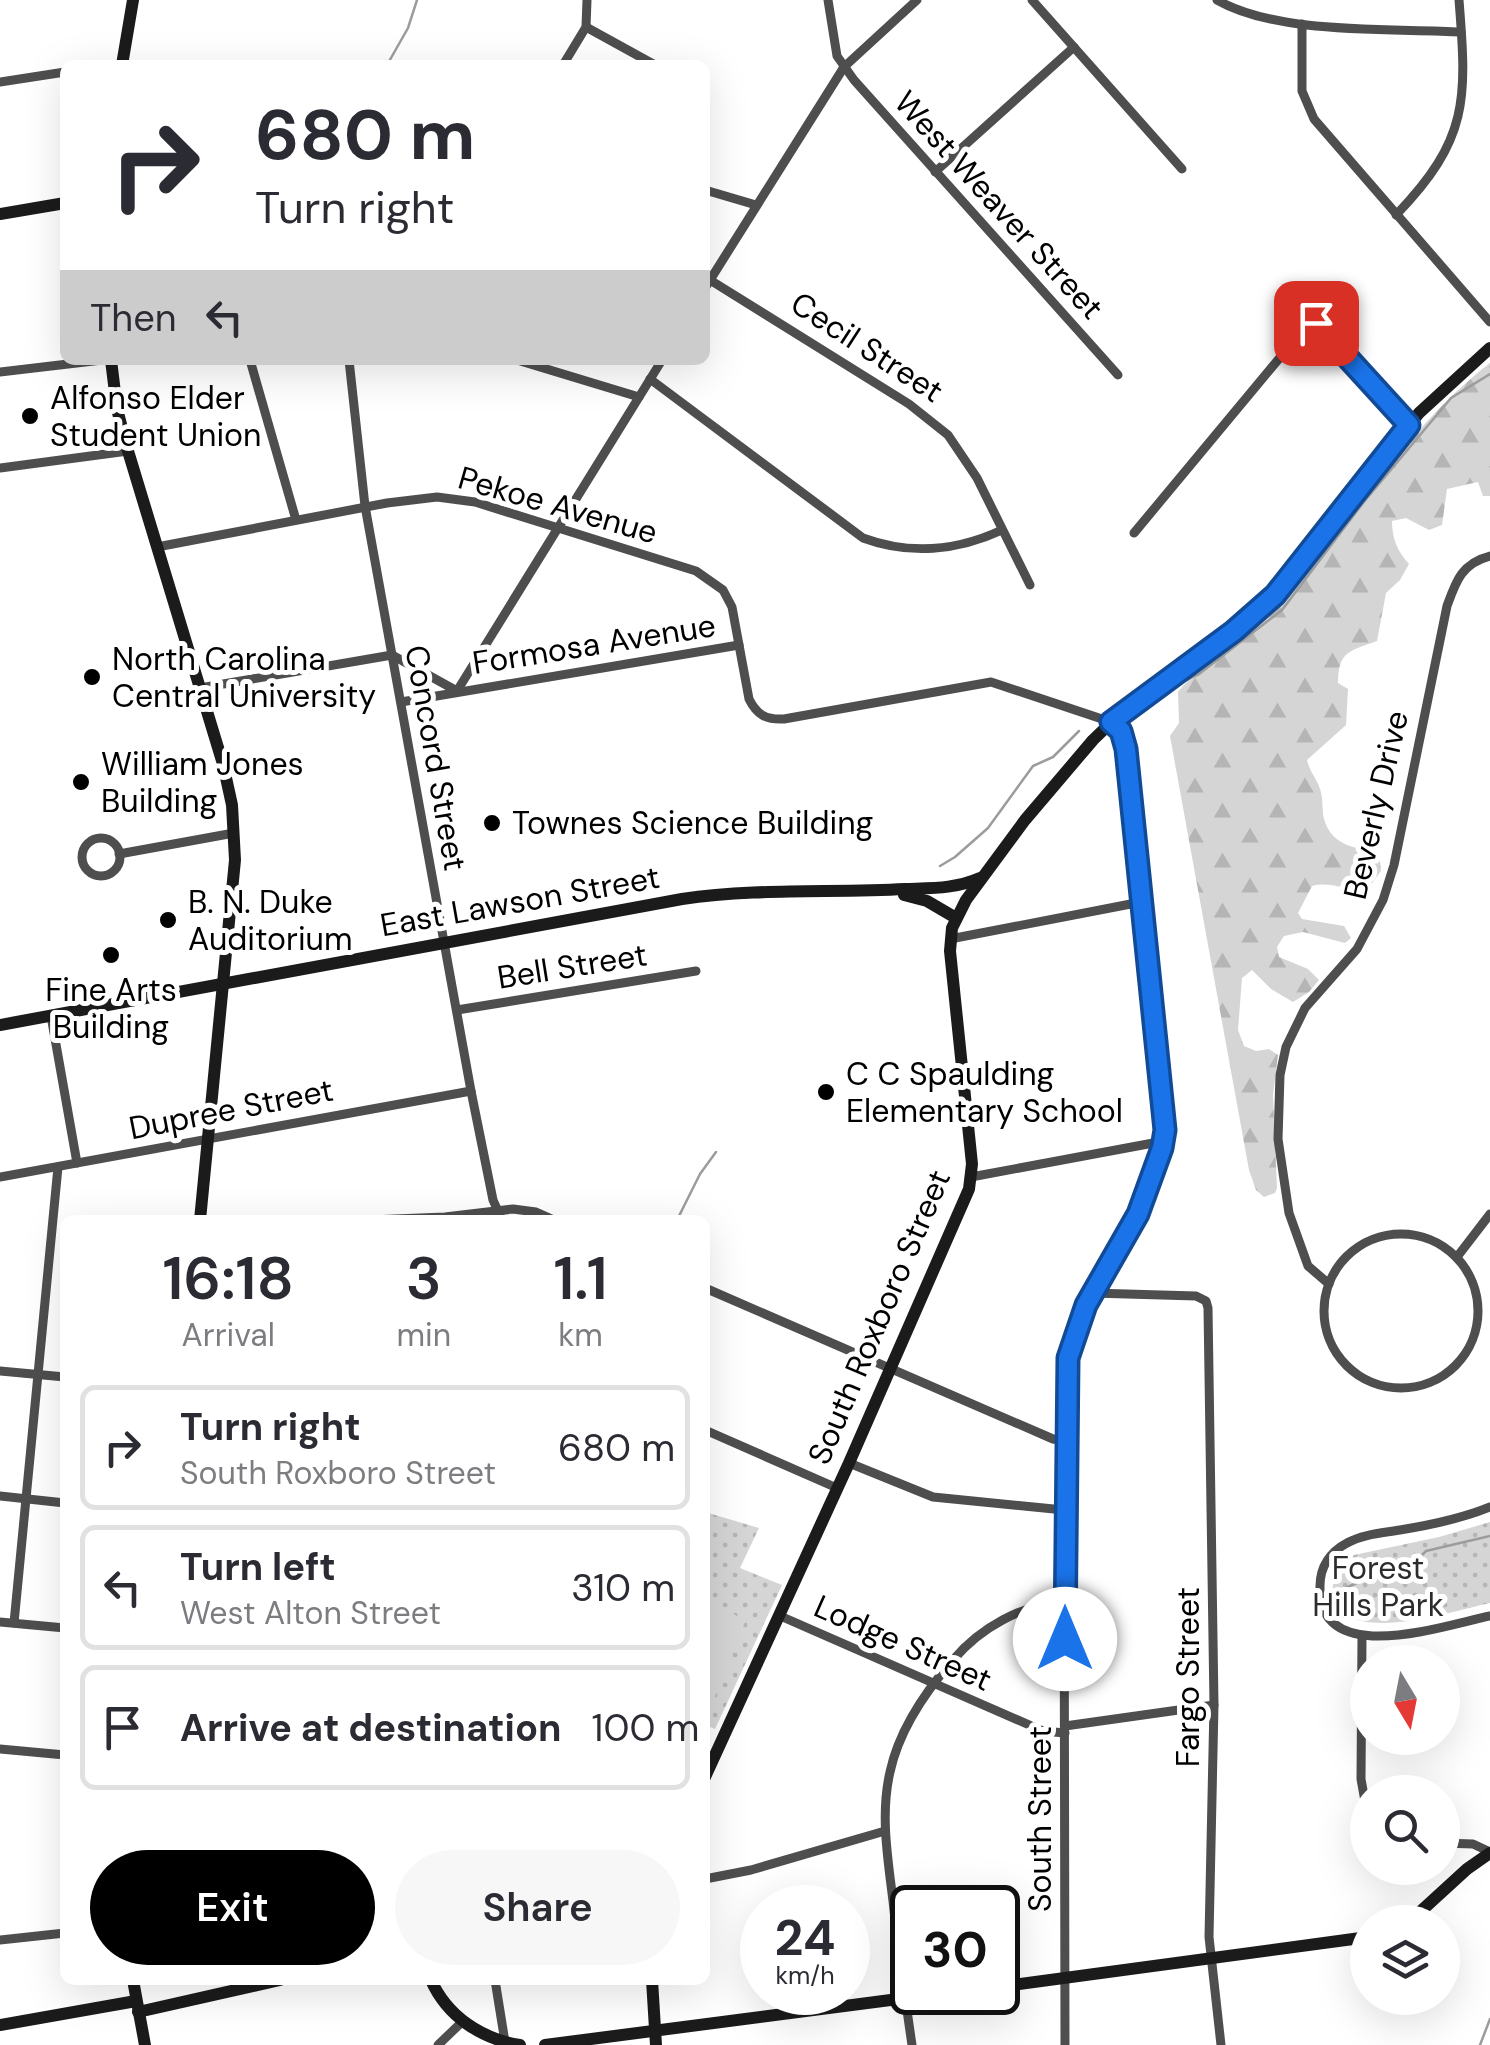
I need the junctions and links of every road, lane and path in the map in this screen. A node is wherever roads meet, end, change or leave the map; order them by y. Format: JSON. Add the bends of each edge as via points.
{"nodes":[{"id":1,"x":133,"y":0,"type":"edge"},
{"id":2,"x":587,"y":0,"type":"edge"},
{"id":3,"x":828,"y":0,"type":"edge"},
{"id":4,"x":917,"y":0,"type":"edge"},
{"id":5,"x":1032,"y":0,"type":"edge"},
{"id":6,"x":1217,"y":0,"type":"edge"},
{"id":7,"x":1459,"y":0,"type":"edge"},
{"id":8,"x":1302,"y":24,"type":"junction"},
{"id":9,"x":586,"y":27,"type":"junction"},
{"id":10,"x":1461,"y":32,"type":"junction"},
{"id":11,"x":1074,"y":47,"type":"junction"},
{"id":12,"x":120,"y":60,"type":"edge"},
{"id":13,"x":566,"y":60,"type":"edge"},
{"id":14,"x":646,"y":60,"type":"edge"},
{"id":15,"x":844,"y":68,"type":"junction"},
{"id":16,"x":60,"y":73,"type":"edge"},
{"id":17,"x":0,"y":82,"type":"edge"},
{"id":18,"x":1182,"y":170,"type":"dead end"},
{"id":19,"x":935,"y":172,"type":"junction"},
{"id":20,"x":710,"y":191,"type":"edge"},
{"id":21,"x":60,"y":203,"type":"edge"},
{"id":22,"x":756,"y":205,"type":"junction"},
{"id":23,"x":0,"y":214,"type":"edge"},
{"id":24,"x":1396,"y":215,"type":"junction"},
{"id":25,"x":710,"y":281,"type":"edge"},
{"id":26,"x":710,"y":285,"type":"edge"},
{"id":27,"x":1490,"y":322,"type":"edge"},
{"id":28,"x":1490,"y":348,"type":"edge"},
{"id":29,"x":60,"y":365,"type":"edge"},
{"id":30,"x":113,"y":365,"type":"edge"},
{"id":31,"x":251,"y":365,"type":"edge"},
{"id":32,"x":351,"y":365,"type":"edge"},
{"id":33,"x":533,"y":365,"type":"edge"},
{"id":34,"x":659,"y":365,"type":"edge"},
{"id":35,"x":0,"y":372,"type":"edge"},
{"id":36,"x":1118,"y":376,"type":"dead end"},
{"id":37,"x":650,"y":379,"type":"junction"},
{"id":38,"x":639,"y":398,"type":"junction"},
{"id":39,"x":1409,"y":425,"type":"junction"},
{"id":40,"x":128,"y":451,"type":"junction"},
{"id":41,"x":0,"y":468,"type":"edge"},
{"id":42,"x":365,"y":506,"type":"junction"},
{"id":43,"x":296,"y":520,"type":"junction"},
{"id":44,"x":558,"y":527,"type":"junction"},
{"id":45,"x":1002,"y":530,"type":"junction"},
{"id":46,"x":1134,"y":533,"type":"dead end"},
{"id":47,"x":157,"y":547,"type":"junction"},
{"id":48,"x":1490,"y":556,"type":"edge"},
{"id":49,"x":1030,"y":585,"type":"dead end"},
{"id":50,"x":739,"y":645,"type":"junction"},
{"id":51,"x":392,"y":655,"type":"junction"},
{"id":52,"x":200,"y":688,"type":"junction"},
{"id":53,"x":457,"y":692,"type":"junction"},
{"id":54,"x":401,"y":702,"type":"junction"},
{"id":55,"x":1111,"y":722,"type":"junction"},
{"id":56,"x":234,"y":832,"type":"junction"},
{"id":57,"x":120,"y":854,"type":"junction"},
{"id":58,"x":982,"y":878,"type":"junction"},
{"id":59,"x":928,"y":889,"type":"junction"},
{"id":60,"x":876,"y":892,"type":"junction"},
{"id":61,"x":1141,"y":902,"type":"junction"},
{"id":62,"x":958,"y":913,"type":"junction"},
{"id":63,"x":950,"y":939,"type":"junction"},
{"id":64,"x":445,"y":944,"type":"junction"},
{"id":65,"x":696,"y":971,"type":"dead end"},
{"id":66,"x":224,"y":985,"type":"junction"},
{"id":67,"x":457,"y":1010,"type":"junction"},
{"id":68,"x":51,"y":1016,"type":"junction"},
{"id":69,"x":0,"y":1025,"type":"edge"},
{"id":70,"x":472,"y":1090,"type":"junction"},
{"id":71,"x":208,"y":1139,"type":"junction"},
{"id":72,"x":1164,"y":1140,"type":"junction"},
{"id":73,"x":78,"y":1164,"type":"junction"},
{"id":74,"x":58,"y":1167,"type":"junction"},
{"id":75,"x":0,"y":1177,"type":"edge"},
{"id":76,"x":971,"y":1177,"type":"junction"},
{"id":77,"x":1490,"y":1214,"type":"edge"},
{"id":78,"x":200,"y":1215,"type":"edge"},
{"id":79,"x":500,"y":1215,"type":"edge"},
{"id":80,"x":541,"y":1215,"type":"edge"},
{"id":81,"x":1456,"y":1256,"type":"junction"},
{"id":82,"x":1329,"y":1284,"type":"junction"},
{"id":83,"x":710,"y":1290,"type":"edge"},
{"id":84,"x":1092,"y":1293,"type":"junction"},
{"id":85,"x":890,"y":1370,"type":"junction"},
{"id":86,"x":0,"y":1371,"type":"edge"},
{"id":87,"x":38,"y":1374,"type":"junction"},
{"id":88,"x":60,"y":1376,"type":"edge"},
{"id":89,"x":710,"y":1432,"type":"edge"},
{"id":90,"x":1065,"y":1441,"type":"junction"},
{"id":91,"x":849,"y":1463,"type":"junction"},
{"id":92,"x":838,"y":1488,"type":"junction"},
{"id":93,"x":0,"y":1496,"type":"edge"},
{"id":94,"x":25,"y":1499,"type":"junction"},
{"id":95,"x":60,"y":1502,"type":"edge"},
{"id":96,"x":1490,"y":1507,"type":"edge"},
{"id":97,"x":1064,"y":1510,"type":"junction"},
{"id":98,"x":1065,"y":1602,"type":"junction"},
{"id":99,"x":778,"y":1616,"type":"junction"},
{"id":100,"x":1490,"y":1616,"type":"edge"},
{"id":101,"x":0,"y":1622,"type":"edge"},
{"id":102,"x":14,"y":1623,"type":"junction"},
{"id":103,"x":60,"y":1628,"type":"edge"},
{"id":104,"x":1362,"y":1637,"type":"junction"},
{"id":105,"x":933,"y":1684,"type":"junction"},
{"id":106,"x":1214,"y":1705,"type":"junction"},
{"id":107,"x":1065,"y":1730,"type":"junction"},
{"id":108,"x":0,"y":1751,"type":"edge"},
{"id":109,"x":60,"y":1755,"type":"edge"},
{"id":110,"x":710,"y":1766,"type":"edge"},
{"id":111,"x":1362,"y":1775,"type":"edge"},
{"id":112,"x":885,"y":1831,"type":"junction"},
{"id":113,"x":1460,"y":1844,"type":"edge"},
{"id":114,"x":1490,"y":1853,"type":"edge"},
{"id":115,"x":710,"y":1878,"type":"edge"},
{"id":116,"x":891,"y":1885,"type":"edge"},
{"id":117,"x":1429,"y":1905,"type":"edge"},
{"id":118,"x":60,"y":1934,"type":"edge"},
{"id":119,"x":1350,"y":1939,"type":"edge"},
{"id":120,"x":0,"y":1940,"type":"edge"},
{"id":121,"x":1210,"y":1958,"type":"junction"},
{"id":122,"x":1066,"y":1978,"type":"junction"},
{"id":123,"x":1020,"y":1984,"type":"edge"},
{"id":124,"x":134,"y":1985,"type":"edge"},
{"id":125,"x":242,"y":1985,"type":"edge"},
{"id":126,"x":434,"y":1985,"type":"edge"},
{"id":127,"x":496,"y":1985,"type":"edge"},
{"id":128,"x":652,"y":1985,"type":"edge"},
{"id":129,"x":890,"y":2000,"type":"edge"},
{"id":130,"x":136,"y":2007,"type":"junction"},
{"id":131,"x":908,"y":2015,"type":"edge"},
{"id":132,"x":463,"y":2022,"type":"junction"},
{"id":133,"x":0,"y":2025,"type":"edge"},
{"id":134,"x":656,"y":2038,"type":"edge"},
{"id":135,"x":505,"y":2042,"type":"junction"},
{"id":136,"x":145,"y":2045,"type":"edge"},
{"id":137,"x":438,"y":2045,"type":"edge"},
{"id":138,"x":520,"y":2045,"type":"edge"},
{"id":139,"x":546,"y":2045,"type":"edge"},
{"id":140,"x":912,"y":2045,"type":"edge"},
{"id":141,"x":1065,"y":2045,"type":"edge"},
{"id":142,"x":1220,"y":2045,"type":"edge"}],
"edges":[{"from":1,"to":12,"type":"street"},
{"from":2,"to":9,"type":"street"},
{"from":3,"to":15,"type":"street"},
{"from":4,"to":15,"type":"street"},
{"from":5,"to":11,"type":"street"},
{"from":6,"to":8,"type":"street","via":[[1248,15]]},
{"from":7,"to":10,"type":"street"},
{"from":8,"to":10,"type":"street"},
{"from":8,"to":24,"type":"street","via":[[1302,90],[1309,110]]},
{"from":9,"to":13,"type":"street"},
{"from":9,"to":14,"type":"street"},
{"from":10,"to":24,"type":"street","via":[[1461,102],[1453,138]]},
{"from":11,"to":18,"type":"street"},
{"from":11,"to":19,"type":"street"},
{"from":15,"to":19,"type":"street","name":"West Weaver Street"},
{"from":15,"to":22,"type":"street"},
{"from":16,"to":17,"type":"street"},
{"from":19,"to":36,"type":"street","name":"West Weaver Street"},
{"from":20,"to":22,"type":"street"},
{"from":21,"to":23,"type":"street"},
{"from":22,"to":25,"type":"street"},
{"from":24,"to":27,"type":"street"},
{"from":26,"to":45,"type":"street","name":"Cecil Street","via":[[933,422],[960,450]]},
{"from":28,"to":39,"type":"street","name":"South Roxboro Street"},
{"from":29,"to":35,"type":"street"},
{"from":30,"to":40,"type":"street"},
{"from":31,"to":43,"type":"street"},
{"from":32,"to":42,"type":"street","name":"Concord Street"},
{"from":33,"to":38,"type":"street"},
{"from":34,"to":37,"type":"street"},
{"from":37,"to":38,"type":"street"},
{"from":37,"to":45,"type":"street","via":[[864,538],[919,550]]},
{"from":38,"to":44,"type":"street"},
{"from":39,"to":46,"type":"street","via":[[1332,337],[1316,323],[1306,325]]},
{"from":39,"to":55,"type":"street","name":"South Roxboro Street","via":[[1264,606]]},
{"from":40,"to":41,"type":"street"},
{"from":40,"to":47,"type":"street"},
{"from":42,"to":43,"type":"street","name":"Pekoe Avenue"},
{"from":42,"to":44,"type":"street","name":"Pekoe Avenue","via":[[456,498]]},
{"from":42,"to":51,"type":"street","name":"Concord Street"},
{"from":43,"to":47,"type":"street","name":"Pekoe Avenue"},
{"from":44,"to":50,"type":"street","name":"Pekoe Avenue","via":[[707,577],[728,597]]},
{"from":44,"to":53,"type":"street"},
{"from":45,"to":49,"type":"street","name":"Cecil Street"},
{"from":47,"to":52,"type":"street"},
{"from":48,"to":82,"type":"street","name":"Beverly Drive","via":[[1462,571],[1447,606],[1383,900],[1357,949],[1305,1008],[1286,1047],[1279,1107],[1283,1186],[1304,1257]]},
{"from":50,"to":53,"type":"street","name":"Formosa Avenue"},
{"from":50,"to":55,"type":"street","name":"Pekoe Avenue","via":[[754,708],[774,720],[991,682]]},
{"from":51,"to":52,"type":"street"},
{"from":51,"to":53,"type":"street","name":"Formosa Avenue"},
{"from":51,"to":54,"type":"street","name":"Concord Street"},
{"from":52,"to":56,"type":"street"},
{"from":53,"to":54,"type":"street","name":"Formosa Avenue"},
{"from":54,"to":64,"type":"street","name":"Concord Street"},
{"from":55,"to":58,"type":"street","name":"South Roxboro Street"},
{"from":55,"to":61,"type":"street","name":"South Street","via":[[1126,749]]},
{"from":56,"to":57,"type":"street"},
{"from":56,"to":66,"type":"street"},
{"from":57,"to":57,"type":"street","via":[[110,840],[99,838],[88,842],[82,857],[85,868],[99,876],[115,870]]},
{"from":58,"to":59,"type":"street","name":"East Lawson Street"},
{"from":58,"to":62,"type":"street","name":"South Roxboro Street"},
{"from":59,"to":60,"type":"street","name":"East Lawson Street"},
{"from":59,"to":62,"type":"street"},
{"from":60,"to":62,"type":"street","name":"East Lawson Street"},
{"from":60,"to":64,"type":"street","name":"East Lawson Street","via":[[710,895]]},
{"from":61,"to":63,"type":"street"},
{"from":61,"to":72,"type":"street","name":"South Street"},
{"from":62,"to":63,"type":"street","name":"South Roxboro Street"},
{"from":63,"to":76,"type":"street","name":"South Roxboro Street"},
{"from":64,"to":66,"type":"street","name":"East Lawson Street"},
{"from":64,"to":67,"type":"street","name":"Concord Street"},
{"from":65,"to":67,"type":"street","name":"Bell Street"},
{"from":66,"to":68,"type":"street","name":"East Lawson Street"},
{"from":66,"to":71,"type":"street"},
{"from":67,"to":70,"type":"street","name":"Concord Street"},
{"from":68,"to":69,"type":"street","name":"East Lawson Street"},
{"from":68,"to":73,"type":"street"},
{"from":70,"to":71,"type":"street","name":"Dupree Street"},
{"from":70,"to":79,"type":"street","name":"Concord Street"},
{"from":71,"to":73,"type":"street","name":"Dupree Street"},
{"from":71,"to":78,"type":"street"},
{"from":72,"to":76,"type":"street"},
{"from":72,"to":84,"type":"street","name":"South Street","via":[[1132,1228]]},
{"from":73,"to":74,"type":"street","name":"Dupree Street"},
{"from":74,"to":75,"type":"street","name":"Dupree Street"},
{"from":74,"to":87,"type":"street"},
{"from":76,"to":85,"type":"street","name":"South Roxboro Street"},
{"from":77,"to":81,"type":"street"},
{"from":79,"to":80,"type":"street","via":[[525,1209]]},
{"from":81,"to":82,"type":"street","via":[[1421,1236],[1386,1235],[1354,1250]]},
{"from":81,"to":82,"type":"street","via":[[1475,1286],[1476,1332],[1459,1362],[1420,1386],[1385,1386],[1346,1364],[1326,1326]]},
{"from":83,"to":85,"type":"street"},
{"from":84,"to":90,"type":"street","name":"South Street","via":[[1068,1358]]},
{"from":84,"to":106,"type":"street","name":"Fargo Street","via":[[1206,1301]]},
{"from":85,"to":90,"type":"street"},
{"from":85,"to":91,"type":"street","name":"South Roxboro Street"},
{"from":86,"to":87,"type":"street"},
{"from":87,"to":88,"type":"street"},
{"from":87,"to":94,"type":"street"},
{"from":89,"to":92,"type":"street"},
{"from":90,"to":97,"type":"street","name":"South Street"},
{"from":91,"to":92,"type":"street","name":"South Roxboro Street"},
{"from":91,"to":97,"type":"street","via":[[933,1497]]},
{"from":92,"to":99,"type":"street","name":"South Roxboro Street"},
{"from":93,"to":94,"type":"street"},
{"from":94,"to":95,"type":"street"},
{"from":94,"to":102,"type":"street"},
{"from":96,"to":104,"type":"street","via":[[1352,1540],[1334,1552],[1320,1575],[1320,1602],[1329,1617]]},
{"from":97,"to":98,"type":"street","name":"South Street"},
{"from":98,"to":105,"type":"street","via":[[1019,1612],[982,1632]]},
{"from":98,"to":107,"type":"street","name":"South Street"},
{"from":99,"to":105,"type":"street","name":"Lodge Street"},
{"from":99,"to":110,"type":"street","name":"South Roxboro Street"},
{"from":100,"to":104,"type":"street"},
{"from":101,"to":102,"type":"street"},
{"from":102,"to":103,"type":"street"},
{"from":104,"to":111,"type":"street"},
{"from":105,"to":107,"type":"street","name":"Lodge Street","via":[[1043,1730]]},
{"from":105,"to":112,"type":"street","via":[[897,1748]]},
{"from":106,"to":107,"type":"street"},
{"from":106,"to":121,"type":"street","name":"Fargo Street"},
{"from":107,"to":122,"type":"street","name":"South Street"},
{"from":108,"to":109,"type":"street"},
{"from":112,"to":115,"type":"street"},
{"from":112,"to":116,"type":"street"},
{"from":113,"to":114,"type":"street"},
{"from":114,"to":117,"type":"street"},
{"from":118,"to":120,"type":"street"},
{"from":119,"to":121,"type":"street"},
{"from":121,"to":122,"type":"street"},
{"from":121,"to":142,"type":"street","name":"Fargo Street"},
{"from":122,"to":123,"type":"street"},
{"from":122,"to":141,"type":"street","name":"South Street"},
{"from":124,"to":130,"type":"street"},
{"from":125,"to":130,"type":"street"},
{"from":126,"to":132,"type":"street"},
{"from":127,"to":135,"type":"street"},
{"from":128,"to":134,"type":"street"},
{"from":129,"to":134,"type":"street"},
{"from":130,"to":133,"type":"street"},
{"from":130,"to":136,"type":"street"},
{"from":131,"to":140,"type":"street"},
{"from":132,"to":135,"type":"street"},
{"from":132,"to":137,"type":"street"},
{"from":134,"to":139,"type":"street"},
{"from":135,"to":138,"type":"street"}]}
